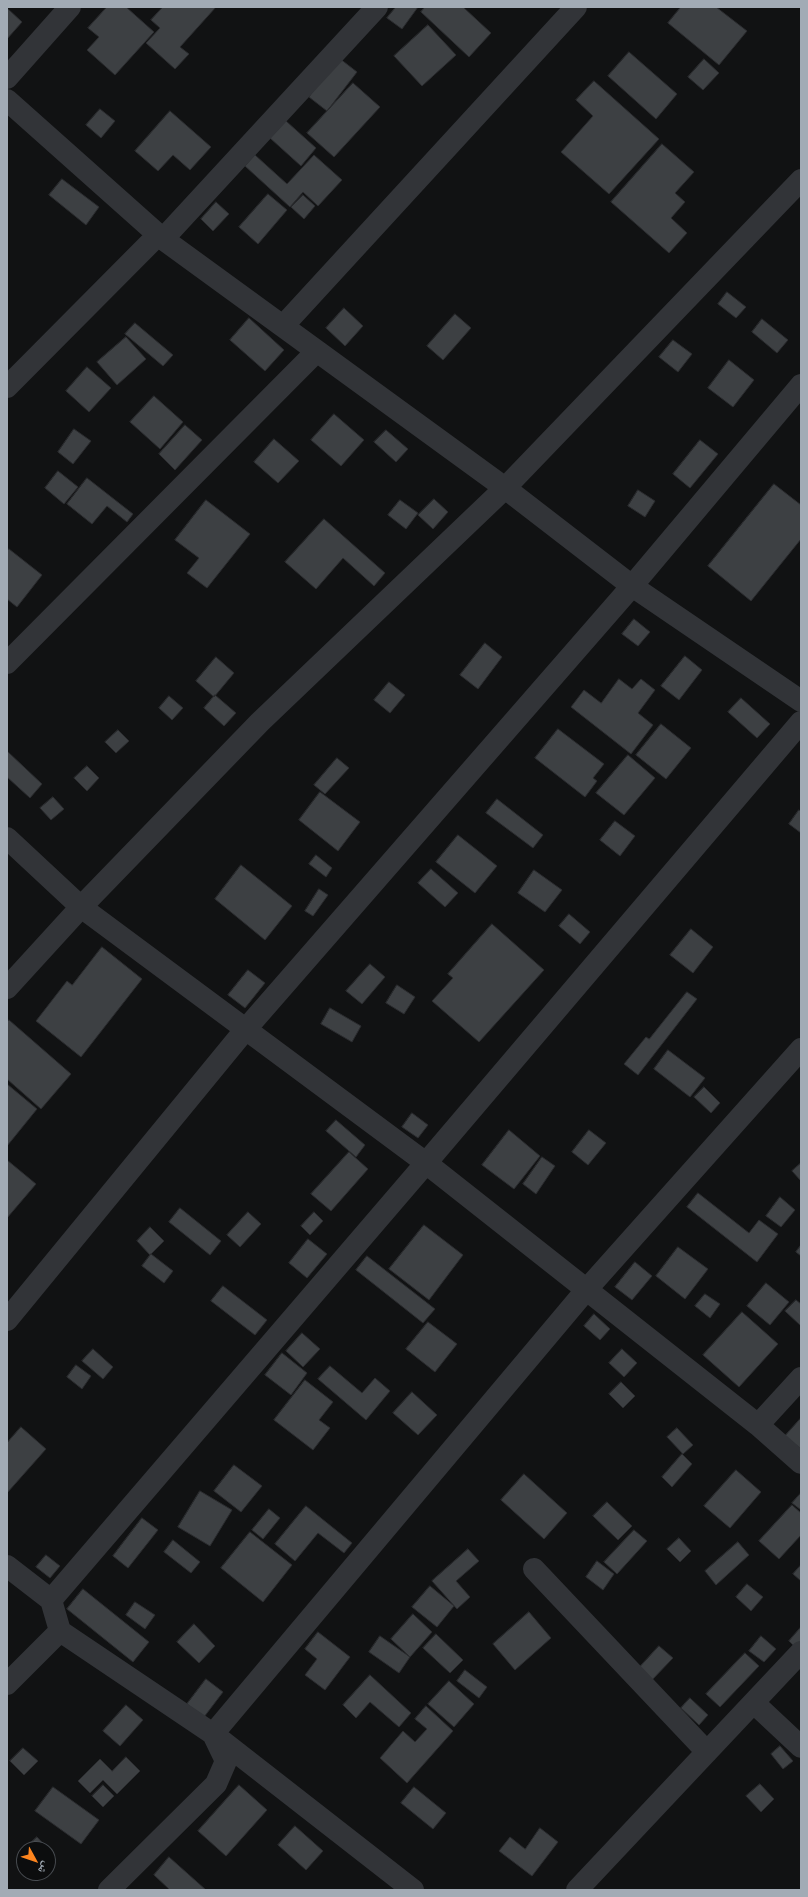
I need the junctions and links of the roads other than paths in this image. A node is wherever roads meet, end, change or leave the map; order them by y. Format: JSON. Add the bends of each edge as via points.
{"nodes":[{"id":1,"x":70,"y":7,"type":"edge"},
{"id":2,"x":377,"y":7,"type":"edge"},
{"id":3,"x":576,"y":7,"type":"edge"},
{"id":4,"x":7,"y":78,"type":"edge"},
{"id":5,"x":7,"y":100,"type":"edge"},
{"id":6,"x":801,"y":180,"type":"edge"},
{"id":7,"x":161,"y":237,"type":"junction"},
{"id":8,"x":283,"y":326,"type":"junction"},
{"id":9,"x":317,"y":351,"type":"junction"},
{"id":10,"x":801,"y":385,"type":"edge"},
{"id":11,"x":7,"y":387,"type":"edge"},
{"id":12,"x":505,"y":488,"type":"junction"},
{"id":13,"x":632,"y":586,"type":"junction"},
{"id":14,"x":7,"y":663,"type":"edge"},
{"id":15,"x":801,"y":701,"type":"edge"},
{"id":16,"x":801,"y":722,"type":"edge"},
{"id":17,"x":7,"y":838,"type":"edge"},
{"id":18,"x":80,"y":907,"type":"junction"},
{"id":19,"x":7,"y":988,"type":"edge"},
{"id":20,"x":245,"y":1030,"type":"junction"},
{"id":21,"x":801,"y":1049,"type":"edge"},
{"id":22,"x":426,"y":1164,"type":"junction"},
{"id":23,"x":588,"y":1289,"type":"junction"},
{"id":24,"x":7,"y":1320,"type":"edge"},
{"id":25,"x":801,"y":1378,"type":"edge"},
{"id":26,"x":758,"y":1425,"type":"junction"},
{"id":27,"x":801,"y":1463,"type":"edge"},
{"id":28,"x":7,"y":1566,"type":"edge"},
{"id":29,"x":534,"y":1570,"type":"dead end"},
{"id":30,"x":51,"y":1600,"type":"junction"},
{"id":31,"x":60,"y":1631,"type":"junction"},
{"id":32,"x":801,"y":1652,"type":"edge"},
{"id":33,"x":7,"y":1684,"type":"edge"},
{"id":34,"x":754,"y":1703,"type":"junction"},
{"id":35,"x":213,"y":1734,"type":"junction"},
{"id":36,"x":801,"y":1747,"type":"edge"},
{"id":37,"x":707,"y":1752,"type":"junction"},
{"id":38,"x":109,"y":1890,"type":"edge"},
{"id":39,"x":413,"y":1890,"type":"edge"},
{"id":40,"x":577,"y":1890,"type":"edge"}],
"edges":[{"from":1,"to":4,"type":"street"},
{"from":2,"to":7,"type":"street"},
{"from":3,"to":8,"type":"street"},
{"from":5,"to":7,"type":"street"},
{"from":6,"to":12,"type":"street"},
{"from":7,"to":8,"type":"street"},
{"from":7,"to":11,"type":"street"},
{"from":8,"to":9,"type":"street"},
{"from":9,"to":12,"type":"street"},
{"from":9,"to":14,"type":"street"},
{"from":10,"to":13,"type":"street"},
{"from":12,"to":13,"type":"street"},
{"from":12,"to":18,"type":"street","via":[[260,722]]},
{"from":13,"to":15,"type":"street"},
{"from":13,"to":20,"type":"street"},
{"from":16,"to":22,"type":"street"},
{"from":17,"to":18,"type":"street"},
{"from":18,"to":19,"type":"street"},
{"from":18,"to":20,"type":"street"},
{"from":20,"to":22,"type":"street"},
{"from":20,"to":24,"type":"street"},
{"from":21,"to":23,"type":"street"},
{"from":22,"to":23,"type":"street"},
{"from":22,"to":30,"type":"street"},
{"from":23,"to":26,"type":"street"},
{"from":23,"to":35,"type":"street"},
{"from":25,"to":26,"type":"street"},
{"from":26,"to":27,"type":"street"},
{"from":28,"to":30,"type":"street"},
{"from":29,"to":37,"type":"street"},
{"from":30,"to":31,"type":"street"},
{"from":31,"to":33,"type":"street"},
{"from":31,"to":35,"type":"street"},
{"from":32,"to":34,"type":"street"},
{"from":34,"to":36,"type":"street"},
{"from":34,"to":37,"type":"street"},
{"from":35,"to":38,"type":"street","via":[[226,1761],[216,1784]]},
{"from":35,"to":39,"type":"street"},
{"from":37,"to":40,"type":"street"}]}
